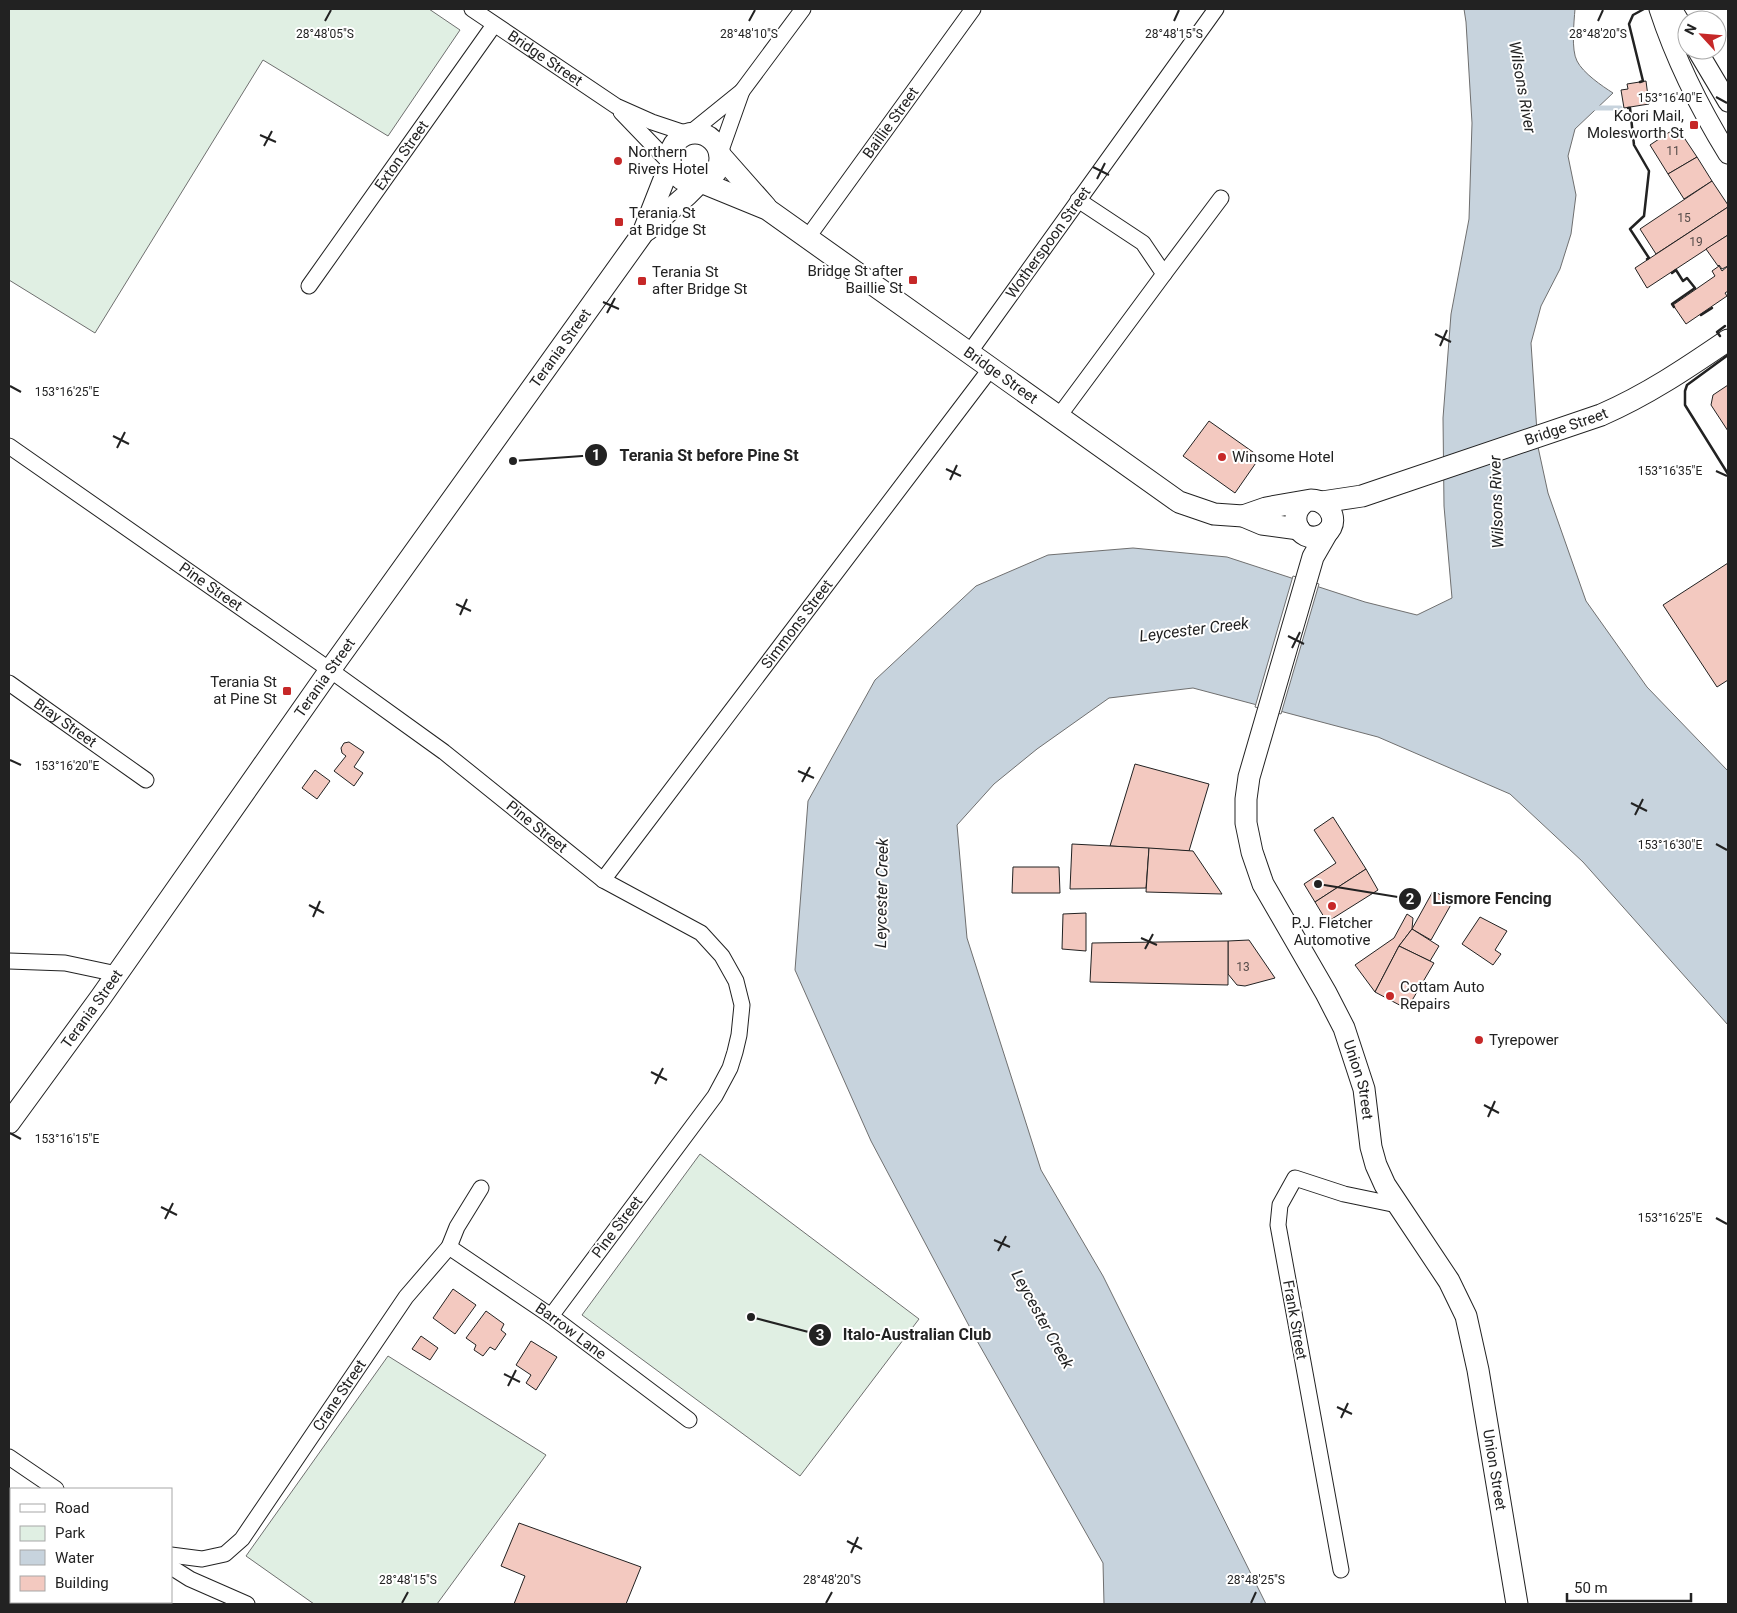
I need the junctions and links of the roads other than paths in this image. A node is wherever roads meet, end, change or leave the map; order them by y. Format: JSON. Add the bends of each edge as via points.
{"nodes":[{"id":1,"x":472,"y":9,"type":"edge"},
{"id":2,"x":803,"y":9,"type":"edge"},
{"id":3,"x":973,"y":9,"type":"edge"},
{"id":4,"x":1216,"y":9,"type":"edge"},
{"id":5,"x":1659,"y":9,"type":"edge"},
{"id":6,"x":494,"y":24,"type":"junction"},
{"id":7,"x":1703,"y":60,"type":"edge"},
{"id":8,"x":742,"y":91,"type":"junction"},
{"id":9,"x":1728,"y":102,"type":"edge"},
{"id":10,"x":616,"y":106,"type":"junction"},
{"id":11,"x":689,"y":133,"type":"junction"},
{"id":12,"x":720,"y":154,"type":"junction"},
{"id":13,"x":1728,"y":154,"type":"edge"},
{"id":14,"x":671,"y":165,"type":"junction"},
{"id":15,"x":700,"y":183,"type":"junction"},
{"id":16,"x":1221,"y":198,"type":"dead end"},
{"id":17,"x":1078,"y":200,"type":"junction"},
{"id":18,"x":767,"y":209,"type":"junction"},
{"id":19,"x":643,"y":233,"type":"junction"},
{"id":20,"x":808,"y":237,"type":"junction"},
{"id":21,"x":1164,"y":274,"type":"junction"},
{"id":22,"x":309,"y":286,"type":"dead end"},
{"id":23,"x":1727,"y":340,"type":"edge"},
{"id":24,"x":969,"y":353,"type":"junction"},
{"id":25,"x":990,"y":368,"type":"junction"},
{"id":26,"x":1059,"y":416,"type":"junction"},
{"id":27,"x":9,"y":446,"type":"edge"},
{"id":28,"x":1362,"y":496,"type":"junction"},
{"id":29,"x":1314,"y":502,"type":"junction"},
{"id":30,"x":1243,"y":516,"type":"junction"},
{"id":31,"x":1330,"y":527,"type":"junction"},
{"id":32,"x":1303,"y":532,"type":"junction"},
{"id":33,"x":1313,"y":557,"type":"junction"},
{"id":34,"x":330,"y":670,"type":"junction"},
{"id":35,"x":9,"y":683,"type":"edge"},
{"id":36,"x":146,"y":780,"type":"dead end"},
{"id":37,"x":603,"y":880,"type":"junction"},
{"id":38,"x":9,"y":961,"type":"edge"},
{"id":39,"x":117,"y":974,"type":"junction"},
{"id":40,"x":10,"y":1122,"type":"edge"},
{"id":41,"x":482,"y":1188,"type":"dead end"},
{"id":42,"x":1397,"y":1205,"type":"junction"},
{"id":43,"x":448,"y":1247,"type":"junction"},
{"id":44,"x":551,"y":1316,"type":"junction"},
{"id":45,"x":689,"y":1420,"type":"dead end"},
{"id":46,"x":9,"y":1457,"type":"edge"},
{"id":47,"x":55,"y":1488,"type":"edge"},
{"id":48,"x":172,"y":1555,"type":"edge"},
{"id":49,"x":172,"y":1568,"type":"edge"},
{"id":50,"x":1341,"y":1570,"type":"dead end"},
{"id":51,"x":247,"y":1604,"type":"edge"},
{"id":52,"x":1517,"y":1604,"type":"edge"}],
"edges":[{"from":1,"to":6,"type":"street","name":"Bridge Street"},
{"from":2,"to":8,"type":"street"},
{"from":3,"to":20,"type":"street","name":"Baillie Street"},
{"from":4,"to":17,"type":"street","name":"Wotherspoon Street"},
{"from":5,"to":13,"type":"street","via":[[1694,97]]},
{"from":6,"to":10,"type":"street","name":"Bridge Street"},
{"from":6,"to":22,"type":"street","name":"Exton Street"},
{"from":7,"to":9,"type":"street"},
{"from":8,"to":11,"type":"street"},
{"from":8,"to":12,"type":"street"},
{"from":10,"to":11,"type":"street","name":"Bridge Street","via":[[652,122]]},
{"from":10,"to":14,"type":"street","name":"Bridge Street"},
{"from":11,"to":12,"type":"main road","via":[[707,136]]},
{"from":11,"to":14,"type":"main road","via":[[673,145]]},
{"from":12,"to":15,"type":"main road","via":[[716,172]]},
{"from":12,"to":18,"type":"main road","name":"Bridge Street"},
{"from":14,"to":15,"type":"main road","via":[[681,179]]},
{"from":14,"to":19,"type":"main road","name":"Terania Street"},
{"from":15,"to":18,"type":"main road","name":"Bridge Street"},
{"from":15,"to":19,"type":"main road","name":"Terania Street"},
{"from":16,"to":21,"type":"street"},
{"from":17,"to":21,"type":"street","via":[[1143,243]]},
{"from":17,"to":24,"type":"street","name":"Wotherspoon Street"},
{"from":18,"to":20,"type":"main road","name":"Bridge Street"},
{"from":19,"to":34,"type":"main road","name":"Terania Street"},
{"from":20,"to":24,"type":"main road","name":"Bridge Street"},
{"from":21,"to":26,"type":"street"},
{"from":23,"to":28,"type":"main road","name":"Bridge Street","via":[[1687,369],[1629,403],[1601,415]]},
{"from":24,"to":25,"type":"main road","name":"Bridge Street"},
{"from":25,"to":26,"type":"main road","name":"Bridge Street"},
{"from":25,"to":37,"type":"street","name":"Simmons Street"},
{"from":26,"to":30,"type":"main road","name":"Bridge Street","via":[[1179,502],[1214,514]]},
{"from":27,"to":34,"type":"street","name":"Pine Street"},
{"from":28,"to":29,"type":"main road","name":"Bridge Street"},
{"from":28,"to":31,"type":"main road","name":"Bridge Street"},
{"from":29,"to":30,"type":"main road","name":"Bridge Street","via":[[1266,508]]},
{"from":29,"to":31,"type":"main road","via":[[1330,508]]},
{"from":29,"to":32,"type":"main road","via":[[1301,505],[1296,514],[1296,525]]},
{"from":30,"to":32,"type":"main road","name":"Bridge Street","via":[[1262,524]]},
{"from":31,"to":32,"type":"main road","via":[[1318,537]]},
{"from":31,"to":33,"type":"main road","name":"Union Street"},
{"from":32,"to":33,"type":"main road"},
{"from":33,"to":42,"type":"main road","name":"Union Street","via":[[1249,777],[1246,823],[1263,884],[1344,1028],[1364,1089],[1376,1165]]},
{"from":34,"to":37,"type":"street","name":"Pine Street","via":[[444,752]]},
{"from":34,"to":39,"type":"main road","name":"Terania Street"},
{"from":35,"to":36,"type":"street","name":"Bray Street"},
{"from":37,"to":44,"type":"street","name":"Pine Street","via":[[701,933],[717,950],[736,981],[742,1005],[739,1035],[730,1068],[715,1096]]},
{"from":38,"to":39,"type":"street","via":[[65,963]]},
{"from":39,"to":40,"type":"main road","name":"Terania Street"},
{"from":41,"to":43,"type":"street","name":"Crane Street"},
{"from":42,"to":50,"type":"street","name":"Frank Street","via":[[1344,1194],[1295,1178],[1280,1205],[1278,1225]]},
{"from":42,"to":52,"type":"main road","name":"Union Street","via":[[1458,1297],[1466,1316]]},
{"from":43,"to":44,"type":"street","name":"Barrow Lane"},
{"from":43,"to":48,"type":"street","name":"Crane Street","via":[[406,1297],[242,1539],[225,1554],[202,1559]]},
{"from":44,"to":45,"type":"street","name":"Barrow Lane"},
{"from":46,"to":47,"type":"street"},
{"from":49,"to":51,"type":"street"}]}
